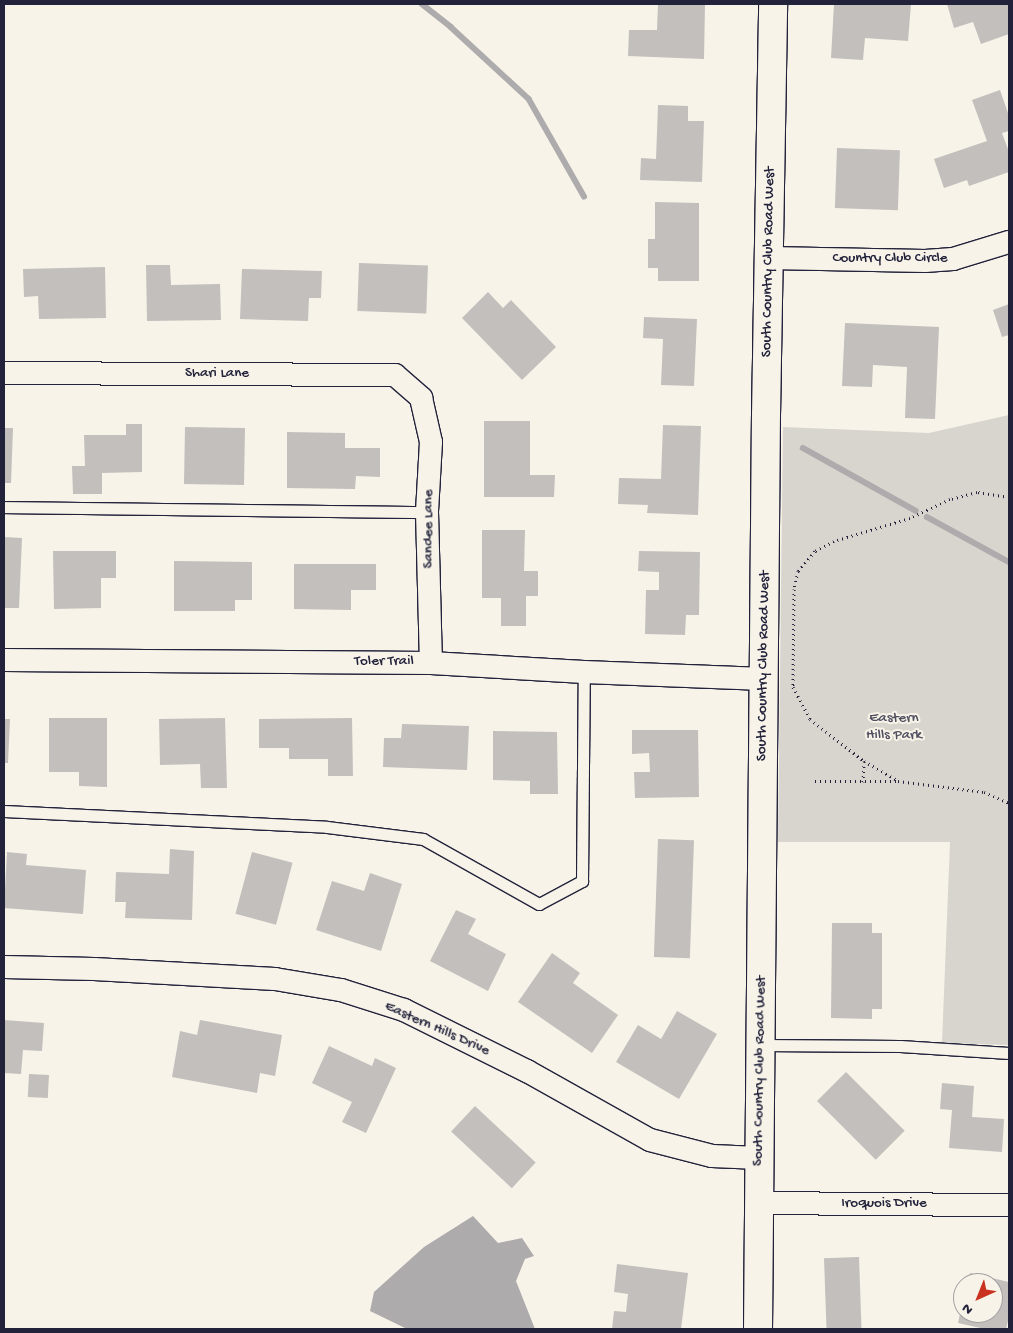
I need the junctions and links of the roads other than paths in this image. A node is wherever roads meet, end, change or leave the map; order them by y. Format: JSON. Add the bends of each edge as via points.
{"nodes":[{"id":1,"x":773,"y":4,"type":"edge"},
{"id":2,"x":1009,"y":242,"type":"edge"},
{"id":3,"x":769,"y":258,"type":"junction"},
{"id":4,"x":4,"y":373,"type":"edge"},
{"id":5,"x":421,"y":398,"type":"joint"},
{"id":6,"x":4,"y":507,"type":"edge"},
{"id":7,"x":427,"y":512,"type":"junction"},
{"id":8,"x":4,"y":660,"type":"edge"},
{"id":9,"x":431,"y":663,"type":"junction"},
{"id":10,"x":584,"y":672,"type":"junction"},
{"id":11,"x":764,"y":679,"type":"junction"},
{"id":12,"x":4,"y":811,"type":"edge"},
{"id":13,"x":4,"y":967,"type":"edge"},
{"id":14,"x":760,"y":1045,"type":"junction"},
{"id":15,"x":1009,"y":1053,"type":"edge"},
{"id":16,"x":759,"y":1158,"type":"junction"},
{"id":17,"x":760,"y":1203,"type":"junction"},
{"id":18,"x":1009,"y":1205,"type":"edge"},
{"id":19,"x":758,"y":1329,"type":"edge"}],
"edges":[{"from":1,"to":3,"type":"street","name":"South Country Club Road West"},
{"from":2,"to":3,"type":"street","name":"Country Club Circle","via":[[953,259],[924,261]]},
{"from":3,"to":11,"type":"street","name":"South Country Club Road West"},
{"from":4,"to":5,"type":"street","name":"Shari Lane","via":[[395,375]]},
{"from":5,"to":7,"type":"street","name":"Sandee Lane","via":[[431,442]]},
{"from":6,"to":7,"type":"lane"},
{"from":7,"to":9,"type":"street","name":"Sandee Lane"},
{"from":8,"to":9,"type":"street","name":"Toler Trail"},
{"from":9,"to":10,"type":"street","name":"Toler Trail"},
{"from":10,"to":11,"type":"street","name":"Toler Trail"},
{"from":10,"to":12,"type":"lane","via":[[582,881],[539,904],[424,839],[327,827]]},
{"from":11,"to":14,"type":"street","name":"South Country Club Road West"},
{"from":13,"to":16,"type":"street","name":"Eastern Hills Drive","via":[[274,979],[341,990],[404,1010],[527,1071],[650,1140],[712,1156]]},
{"from":14,"to":15,"type":"lane","via":[[900,1046]]},
{"from":14,"to":16,"type":"street","name":"South Country Club Road West"},
{"from":16,"to":17,"type":"street","name":"South Country Club Road West"},
{"from":17,"to":18,"type":"street","name":"Iroquois Drive"},
{"from":17,"to":19,"type":"street","name":"South Country Club Road West"}]}
